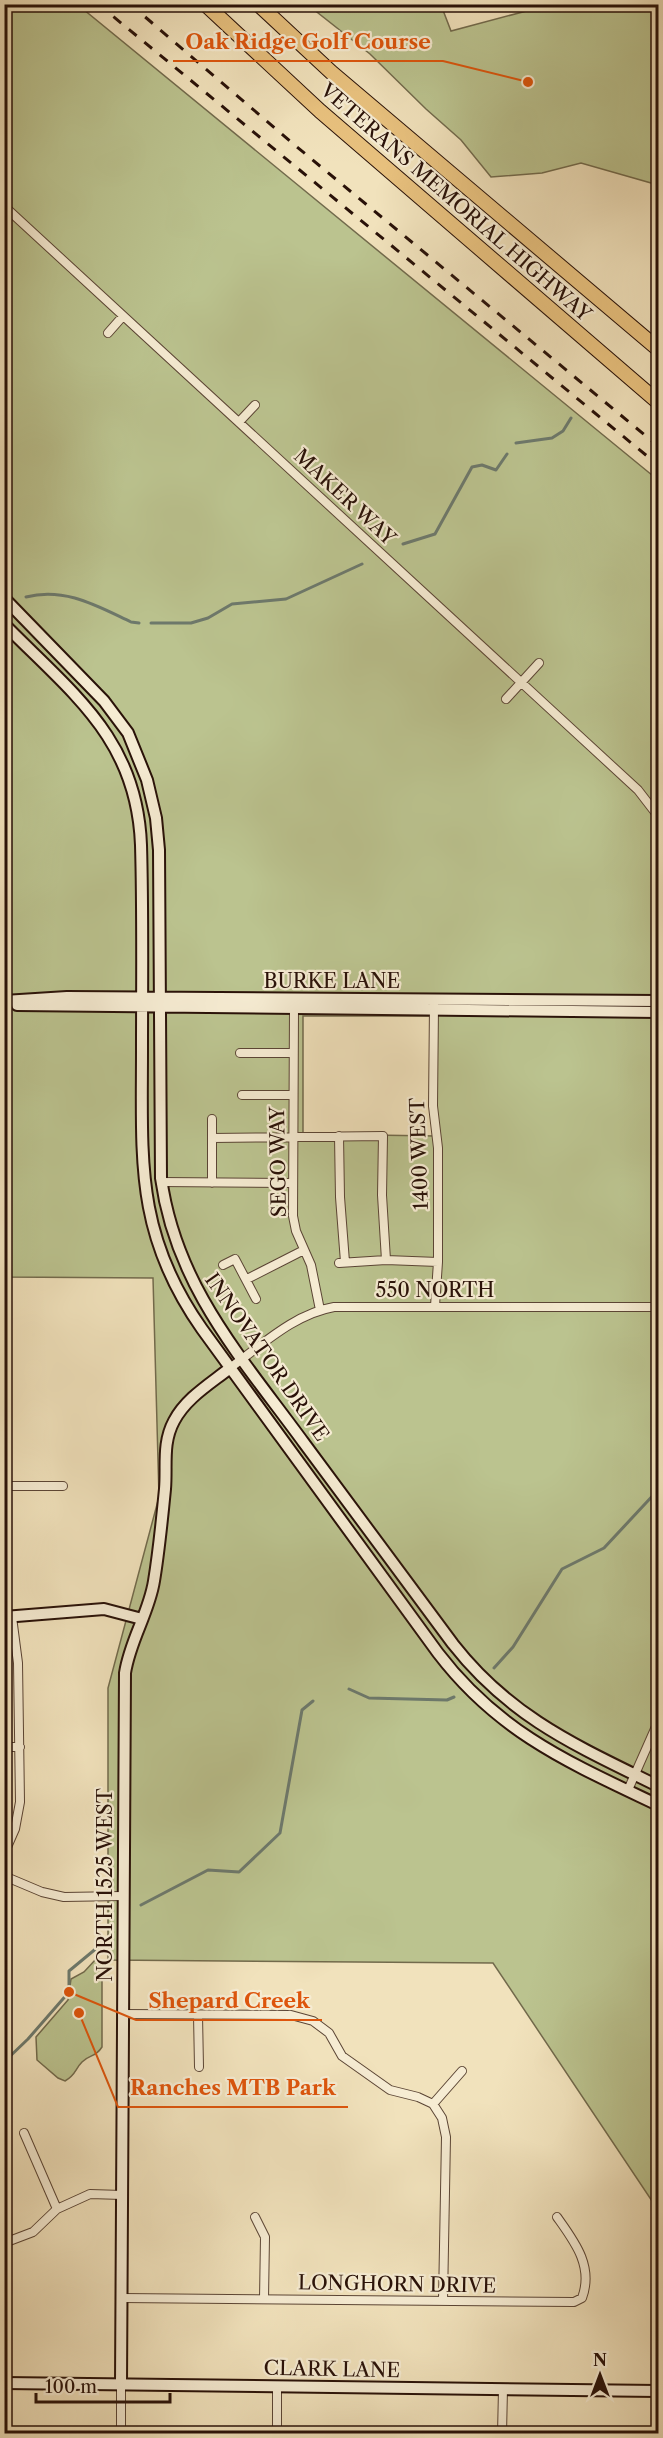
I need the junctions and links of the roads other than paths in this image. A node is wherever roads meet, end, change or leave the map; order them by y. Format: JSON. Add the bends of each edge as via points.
{"nodes":[{"id":1,"x":205,"y":4,"type":"edge"},
{"id":2,"x":258,"y":4,"type":"edge"},
{"id":3,"x":4,"y":206,"type":"edge"},
{"id":4,"x":123,"y":316,"type":"junction"},
{"id":5,"x":108,"y":333,"type":"dead end"},
{"id":6,"x":658,"y":349,"type":"edge"},
{"id":7,"x":658,"y":402,"type":"edge"},
{"id":8,"x":255,"y":405,"type":"dead end"},
{"id":9,"x":239,"y":422,"type":"junction"},
{"id":10,"x":4,"y":598,"type":"edge"},
{"id":11,"x":4,"y":624,"type":"edge"},
{"id":12,"x":539,"y":663,"type":"dead end"},
{"id":13,"x":521,"y":682,"type":"junction"},
{"id":14,"x":506,"y":699,"type":"dead end"},
{"id":15,"x":658,"y":816,"type":"edge"},
{"id":16,"x":658,"y":1001,"type":"edge"},
{"id":17,"x":4,"y":1003,"type":"edge"},
{"id":18,"x":142,"y":1003,"type":"junction"},
{"id":19,"x":159,"y":1003,"type":"junction"},
{"id":20,"x":434,"y":1005,"type":"junction"},
{"id":21,"x":294,"y":1009,"type":"junction"},
{"id":22,"x":658,"y":1012,"type":"edge"},
{"id":23,"x":240,"y":1053,"type":"dead end"},
{"id":24,"x":294,"y":1053,"type":"junction"},
{"id":25,"x":242,"y":1095,"type":"dead end"},
{"id":26,"x":293,"y":1095,"type":"junction"},
{"id":27,"x":212,"y":1119,"type":"dead end"},
{"id":28,"x":339,"y":1136,"type":"junction"},
{"id":29,"x":293,"y":1137,"type":"junction"},
{"id":30,"x":212,"y":1138,"type":"junction"},
{"id":31,"x":162,"y":1182,"type":"junction"},
{"id":32,"x":212,"y":1183,"type":"junction"},
{"id":33,"x":294,"y":1183,"type":"junction"},
{"id":34,"x":304,"y":1250,"type":"junction"},
{"id":35,"x":386,"y":1260,"type":"junction"},
{"id":36,"x":438,"y":1262,"type":"junction"},
{"id":37,"x":223,"y":1265,"type":"dead end"},
{"id":38,"x":247,"y":1279,"type":"junction"},
{"id":39,"x":256,"y":1299,"type":"dead end"},
{"id":40,"x":435,"y":1306,"type":"junction"},
{"id":41,"x":658,"y":1307,"type":"edge"},
{"id":42,"x":320,"y":1310,"type":"junction"},
{"id":43,"x":243,"y":1359,"type":"junction"},
{"id":44,"x":230,"y":1368,"type":"junction"},
{"id":45,"x":4,"y":1486,"type":"edge"},
{"id":46,"x":63,"y":1486,"type":"dead end"},
{"id":47,"x":8,"y":1617,"type":"edge"},
{"id":48,"x":142,"y":1619,"type":"junction"},
{"id":49,"x":658,"y":1722,"type":"edge"},
{"id":50,"x":4,"y":1747,"type":"edge"},
{"id":51,"x":20,"y":1747,"type":"junction"},
{"id":52,"x":635,"y":1774,"type":"junction"},
{"id":53,"x":658,"y":1786,"type":"edge"},
{"id":54,"x":628,"y":1790,"type":"junction"},
{"id":55,"x":658,"y":1805,"type":"edge"},
{"id":56,"x":4,"y":1854,"type":"edge"},
{"id":57,"x":4,"y":1876,"type":"edge"},
{"id":58,"x":122,"y":1896,"type":"junction"},
{"id":59,"x":122,"y":2014,"type":"junction"},
{"id":60,"x":198,"y":2015,"type":"junction"},
{"id":61,"x":199,"y":2067,"type":"dead end"},
{"id":62,"x":462,"y":2071,"type":"dead end"},
{"id":63,"x":433,"y":2104,"type":"junction"},
{"id":64,"x":24,"y":2133,"type":"dead end"},
{"id":65,"x":122,"y":2195,"type":"junction"},
{"id":66,"x":57,"y":2209,"type":"junction"},
{"id":67,"x":255,"y":2217,"type":"dead end"},
{"id":68,"x":557,"y":2217,"type":"dead end"},
{"id":69,"x":4,"y":2243,"type":"edge"},
{"id":70,"x":122,"y":2298,"type":"junction"},
{"id":71,"x":264,"y":2299,"type":"junction"},
{"id":72,"x":443,"y":2301,"type":"junction"},
{"id":73,"x":4,"y":2383,"type":"edge"},
{"id":74,"x":121,"y":2383,"type":"junction"},
{"id":75,"x":278,"y":2386,"type":"junction"},
{"id":76,"x":503,"y":2389,"type":"junction"},
{"id":77,"x":658,"y":2391,"type":"edge"},
{"id":78,"x":121,"y":2433,"type":"edge"},
{"id":79,"x":277,"y":2433,"type":"edge"},
{"id":80,"x":502,"y":2433,"type":"edge"}],
"edges":[{"from":1,"to":7,"type":"highway","name":"VETERANS MEMORIAL HIGHWAY","via":[[320,111]]},
{"from":2,"to":6,"type":"highway","name":"VETERANS MEMORIAL HIGHWAY","via":[[331,72]]},
{"from":3,"to":4,"type":"street","name":"MAKER WAY"},
{"from":4,"to":5,"type":"street"},
{"from":4,"to":9,"type":"street","name":"MAKER WAY"},
{"from":8,"to":9,"type":"street"},
{"from":9,"to":13,"type":"street","name":"MAKER WAY"},
{"from":10,"to":19,"type":"street","name":"INNOVATOR DRIVE","via":[[108,706],[128,733],[141,761],[158,834]]},
{"from":11,"to":18,"type":"street","name":"INNOVATOR DRIVE","via":[[100,723],[130,780],[141,831]]},
{"from":12,"to":13,"type":"street"},
{"from":13,"to":14,"type":"street"},
{"from":13,"to":15,"type":"street","name":"MAKER WAY","via":[[638,790]]},
{"from":16,"to":20,"type":"street","name":"BURKE LANE"},
{"from":17,"to":18,"type":"street","name":"BURKE LANE"},
{"from":18,"to":19,"type":"street","name":"BURKE LANE"},
{"from":18,"to":44,"type":"street","name":"INNOVATOR DRIVE","via":[[142,1160],[151,1220],[178,1292]]},
{"from":19,"to":20,"type":"street","name":"BURKE LANE"},
{"from":19,"to":21,"type":"street","name":"BURKE LANE"},
{"from":19,"to":31,"type":"street","name":"INNOVATOR DRIVE"},
{"from":20,"to":21,"type":"street","name":"BURKE LANE"},
{"from":20,"to":22,"type":"street","name":"BURKE LANE"},
{"from":20,"to":36,"type":"street","name":"1400 WEST"},
{"from":21,"to":24,"type":"street","name":"SEGO WAY"},
{"from":23,"to":24,"type":"street"},
{"from":24,"to":26,"type":"street","name":"SEGO WAY"},
{"from":25,"to":26,"type":"street"},
{"from":26,"to":29,"type":"street","name":"SEGO WAY"},
{"from":27,"to":30,"type":"street"},
{"from":28,"to":29,"type":"street"},
{"from":28,"to":35,"type":"street","via":[[382,1136]]},
{"from":28,"to":35,"type":"street","via":[[342,1263]]},
{"from":29,"to":30,"type":"street"},
{"from":29,"to":33,"type":"street","name":"SEGO WAY"},
{"from":30,"to":32,"type":"street"},
{"from":31,"to":32,"type":"street"},
{"from":31,"to":43,"type":"street","name":"INNOVATOR DRIVE","via":[[171,1230],[188,1274],[207,1309]]},
{"from":32,"to":33,"type":"street"},
{"from":33,"to":34,"type":"street","name":"SEGO WAY","via":[[293,1216]]},
{"from":34,"to":38,"type":"street"},
{"from":34,"to":42,"type":"street","name":"SEGO WAY"},
{"from":35,"to":36,"type":"street"},
{"from":36,"to":40,"type":"street","name":"1400 WEST"},
{"from":37,"to":38,"type":"street","via":[[235,1259]]},
{"from":38,"to":39,"type":"street"},
{"from":40,"to":41,"type":"street","name":"550 NORTH"},
{"from":40,"to":42,"type":"street","name":"550 NORTH"},
{"from":42,"to":43,"type":"street","name":"550 NORTH","via":[[297,1320]]},
{"from":43,"to":44,"type":"street","name":"550 NORTH"},
{"from":43,"to":52,"type":"street","name":"INNOVATOR DRIVE","via":[[476,1671],[540,1725]]},
{"from":44,"to":48,"type":"street","name":"NORTH 1525 WEST","via":[[185,1406],[170,1430],[154,1581]]},
{"from":44,"to":54,"type":"street","name":"INNOVATOR DRIVE","via":[[469,1690],[508,1725],[539,1745]]},
{"from":45,"to":46,"type":"street"},
{"from":47,"to":48,"type":"street","via":[[104,1609]]},
{"from":47,"to":51,"type":"street","via":[[18,1663]]},
{"from":48,"to":58,"type":"street","name":"NORTH 1525 WEST","via":[[129,1651],[124,1683]]},
{"from":49,"to":52,"type":"street"},
{"from":50,"to":51,"type":"street"},
{"from":51,"to":56,"type":"street","via":[[20,1802],[15,1829]]},
{"from":52,"to":53,"type":"street","name":"INNOVATOR DRIVE"},
{"from":52,"to":54,"type":"street"},
{"from":54,"to":55,"type":"street","name":"INNOVATOR DRIVE"},
{"from":57,"to":58,"type":"street","via":[[64,1897]]},
{"from":58,"to":59,"type":"street","name":"NORTH 1525 WEST"},
{"from":59,"to":60,"type":"street"},
{"from":59,"to":65,"type":"street","name":"NORTH 1525 WEST"},
{"from":60,"to":61,"type":"street"},
{"from":60,"to":63,"type":"street","via":[[291,2015],[314,2021],[329,2033],[342,2056],[390,2090]]},
{"from":62,"to":63,"type":"street"},
{"from":63,"to":72,"type":"street","via":[[442,2118],[446,2136]]},
{"from":64,"to":66,"type":"street"},
{"from":65,"to":66,"type":"street","via":[[90,2194]]},
{"from":65,"to":70,"type":"street","name":"NORTH 1525 WEST"},
{"from":66,"to":69,"type":"street","via":[[33,2232]]},
{"from":67,"to":71,"type":"street","via":[[265,2237]]},
{"from":68,"to":72,"type":"street","name":"LONGHORN DRIVE","via":[[581,2251],[586,2276],[582,2298],[574,2302]]},
{"from":70,"to":71,"type":"street","name":"LONGHORN DRIVE"},
{"from":70,"to":74,"type":"street","name":"NORTH 1525 WEST"},
{"from":71,"to":72,"type":"street","name":"LONGHORN DRIVE"},
{"from":73,"to":74,"type":"street","name":"CLARK LANE"},
{"from":74,"to":75,"type":"street","name":"CLARK LANE"},
{"from":74,"to":78,"type":"street","name":"NORTH 1525 WEST"},
{"from":75,"to":76,"type":"street","name":"CLARK LANE"},
{"from":75,"to":79,"type":"street"},
{"from":76,"to":77,"type":"street","name":"CLARK LANE"},
{"from":76,"to":80,"type":"street"}]}
